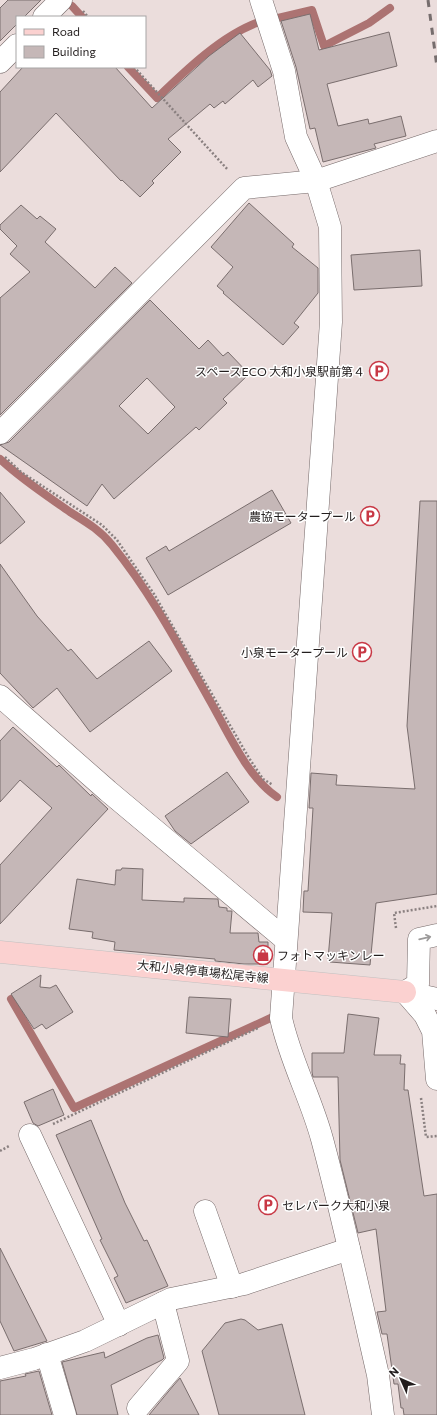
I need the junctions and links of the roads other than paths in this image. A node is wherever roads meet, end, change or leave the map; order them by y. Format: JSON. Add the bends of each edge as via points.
{"nodes":[{"id":1,"x":61,"y":0,"type":"edge"},
{"id":2,"x":260,"y":0,"type":"edge"},
{"id":3,"x":45,"y":16,"type":"edge"},
{"id":4,"x":16,"y":46,"type":"edge"},
{"id":5,"x":0,"y":62,"type":"edge"},
{"id":6,"x":437,"y":141,"type":"edge"},
{"id":7,"x":316,"y":181,"type":"junction"},
{"id":8,"x":0,"y":433,"type":"edge"},
{"id":9,"x":0,"y":696,"type":"edge"},
{"id":10,"x":437,"y":935,"type":"edge"},
{"id":11,"x":286,"y":940,"type":"junction"},
{"id":12,"x":0,"y":952,"type":"edge"},
{"id":13,"x":418,"y":958,"type":"junction"},
{"id":14,"x":437,"y":976,"type":"edge"},
{"id":15,"x":284,"y":979,"type":"junction"},
{"id":16,"x":405,"y":992,"type":"junction"},
{"id":17,"x":437,"y":998,"type":"edge"},
{"id":18,"x":437,"y":1079,"type":"edge"},
{"id":19,"x":30,"y":1135,"type":"road end"},
{"id":20,"x":205,"y":1211,"type":"dead end"},
{"id":21,"x":349,"y":1250,"type":"junction"},
{"id":22,"x":232,"y":1287,"type":"junction"},
{"id":23,"x":163,"y":1303,"type":"junction"},
{"id":24,"x":119,"y":1325,"type":"junction"},
{"id":25,"x":47,"y":1354,"type":"junction"},
{"id":26,"x":0,"y":1368,"type":"edge"},
{"id":27,"x":138,"y":1408,"type":"dead end"},
{"id":28,"x":65,"y":1415,"type":"edge"},
{"id":29,"x":383,"y":1415,"type":"edge"}],
"edges":[{"from":1,"to":3,"type":"street"},
{"from":2,"to":7,"type":"street","via":[[284,71],[296,137]]},
{"from":4,"to":5,"type":"street"},
{"from":6,"to":7,"type":"street"},
{"from":7,"to":8,"type":"street","via":[[244,188]]},
{"from":7,"to":11,"type":"street","via":[[330,227],[331,322]]},
{"from":9,"to":11,"type":"street","via":[[114,796]]},
{"from":13,"to":10,"type":"street","one_way":true,"via":[[419,939]]},
{"from":11,"to":15,"type":"street"},
{"from":12,"to":15,"type":"main road","name":"大和小泉停車場松尾寺線"},
{"from":13,"to":14,"type":"street","via":[[433,976]]},
{"from":13,"to":16,"type":"street","via":[[418,984]]},
{"from":15,"to":16,"type":"main road","name":"大和小泉停車場松尾寺線"},
{"from":15,"to":21,"type":"street","via":[[281,1018],[285,1039],[301,1076],[322,1138]]},
{"from":16,"to":17,"type":"street"},
{"from":16,"to":18,"type":"street","via":[[425,1014],[433,1031]]},
{"from":19,"to":24,"type":"street"},
{"from":20,"to":22,"type":"street"},
{"from":21,"to":22,"type":"street"},
{"from":21,"to":29,"type":"street","via":[[378,1375]]},
{"from":22,"to":23,"type":"street","via":[[171,1299]]},
{"from":23,"to":24,"type":"street"},
{"from":23,"to":27,"type":"street","via":[[178,1361]]},
{"from":24,"to":25,"type":"street","via":[[85,1341]]},
{"from":25,"to":26,"type":"street"},
{"from":25,"to":28,"type":"street"}]}
